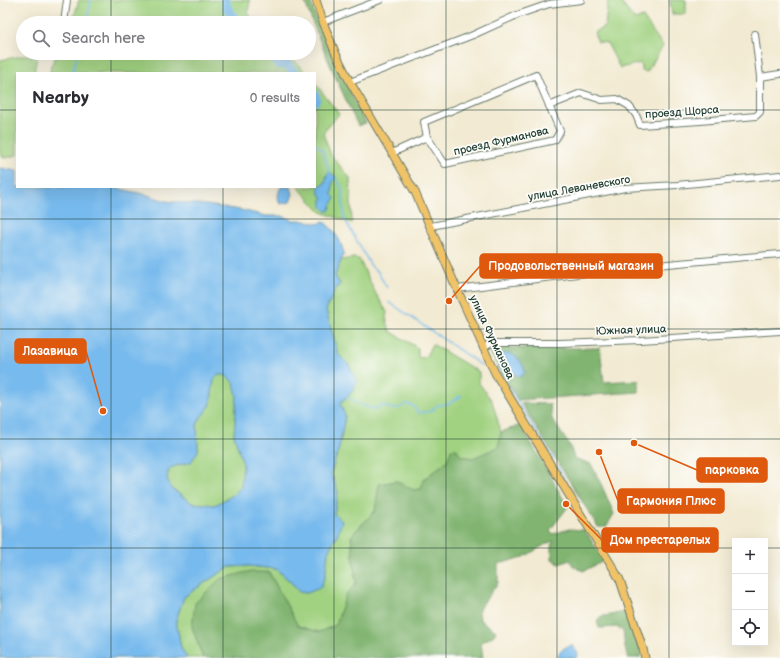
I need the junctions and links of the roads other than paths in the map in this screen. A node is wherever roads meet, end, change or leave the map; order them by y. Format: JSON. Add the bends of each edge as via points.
{"nodes":[{"id":1,"x":67,"y":0,"type":"edge"},
{"id":2,"x":316,"y":0,"type":"edge"},
{"id":3,"x":380,"y":0,"type":"edge"},
{"id":4,"x":581,"y":0,"type":"edge"},
{"id":5,"x":65,"y":16,"type":"edge"},
{"id":6,"x":323,"y":22,"type":"junction"},
{"id":7,"x":756,"y":34,"type":"dead end"},
{"id":8,"x":780,"y":74,"type":"edge"},
{"id":9,"x":760,"y":76,"type":"junction"},
{"id":10,"x":350,"y":82,"type":"junction"},
{"id":11,"x":549,"y":106,"type":"junction"},
{"id":12,"x":428,"y":136,"type":"junction"},
{"id":13,"x":392,"y":153,"type":"junction"},
{"id":14,"x":780,"y":175,"type":"edge"},
{"id":15,"x":431,"y":226,"type":"junction"},
{"id":16,"x":780,"y":254,"type":"edge"},
{"id":17,"x":457,"y":289,"type":"junction"},
{"id":18,"x":780,"y":331,"type":"edge"},
{"id":19,"x":483,"y":348,"type":"junction"},
{"id":20,"x":645,"y":658,"type":"edge"}],
"edges":[{"from":1,"to":5,"type":"street"},
{"from":2,"to":6,"type":"main road","name":"улица Фурманова"},
{"from":3,"to":6,"type":"street"},
{"from":4,"to":10,"type":"street","via":[[550,4],[517,15]]},
{"from":6,"to":10,"type":"main road","name":"улица Фурманова"},
{"from":7,"to":9,"type":"street","name":"проезд Щорса"},
{"from":8,"to":9,"type":"street"},
{"from":9,"to":11,"type":"street","name":"проезд Щорса","via":[[760,112],[756,116],[640,124],[629,106],[618,100],[602,100],[581,93]]},
{"from":10,"to":13,"type":"main road","name":"улица Фурманова"},
{"from":11,"to":12,"type":"street","name":"проезд Фурманова","via":[[536,75],[424,122]]},
{"from":11,"to":12,"type":"street","name":"проезд Фурманова","via":[[560,131],[555,140],[445,164]]},
{"from":12,"to":13,"type":"street"},
{"from":13,"to":15,"type":"main road","name":"улица Фурманова"},
{"from":14,"to":15,"type":"street","name":"улица Леваневского","via":[[625,188]]},
{"from":15,"to":17,"type":"main road","name":"улица Фурманова"},
{"from":16,"to":17,"type":"street","via":[[634,267]]},
{"from":17,"to":19,"type":"main road","name":"улица Фурманова"},
{"from":18,"to":19,"type":"street","name":"Южная улица","via":[[641,340],[492,343]]},
{"from":19,"to":20,"type":"main road","name":"улица Фурманова","via":[[495,373],[620,580]]}]}
